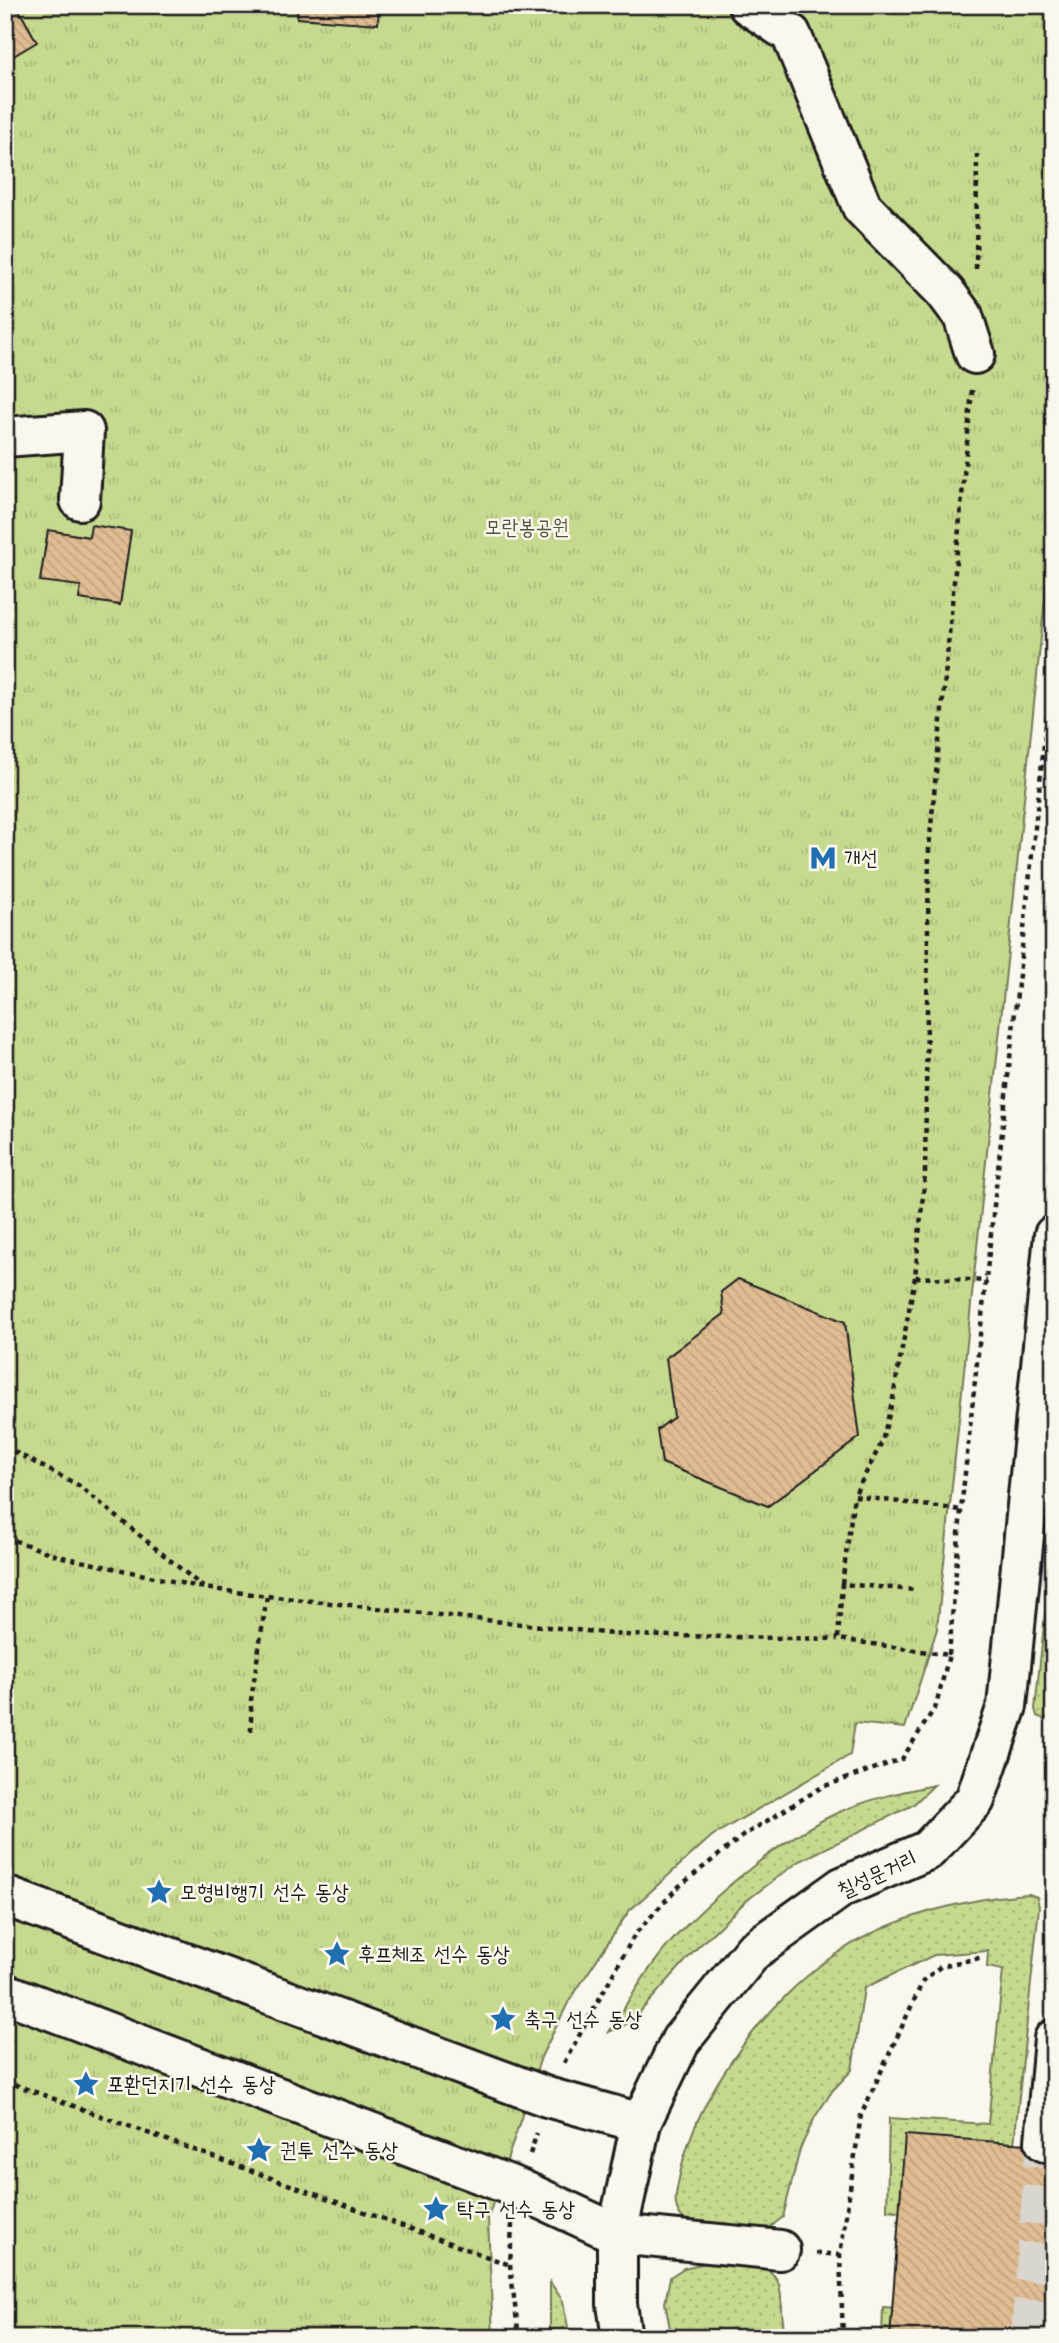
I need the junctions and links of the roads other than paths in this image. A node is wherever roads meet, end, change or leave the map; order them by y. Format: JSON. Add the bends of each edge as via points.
{"nodes":[{"id":1,"x":748,"y":5,"type":"edge"},
{"id":2,"x":975,"y":355,"type":"road end"},
{"id":3,"x":5,"y":437,"type":"edge"},
{"id":4,"x":80,"y":500,"type":"dead end"},
{"id":5,"x":1054,"y":1235,"type":"edge"},
{"id":6,"x":5,"y":1896,"type":"edge"},
{"id":7,"x":5,"y":1993,"type":"edge"},
{"id":8,"x":1054,"y":2039,"type":"edge"},
{"id":9,"x":641,"y":2123,"type":"junction"},
{"id":10,"x":1045,"y":2142,"type":"tunnel mouth"},
{"id":11,"x":617,"y":2234,"type":"junction"},
{"id":12,"x":780,"y":2250,"type":"dead end"},
{"id":13,"x":622,"y":2338,"type":"edge"}],
"edges":[{"from":1,"to":2,"type":"main road","via":[[791,34],[862,207],[945,292],[963,316]]},
{"from":3,"to":4,"type":"main road","via":[[85,431]]},
{"from":5,"to":9,"type":"main road","name":"칠성문거리","via":[[1007,1706],[975,1800],[928,1850],[842,1887],[753,1951],[681,2040]]},
{"from":6,"to":9,"type":"main road","via":[[547,2097]]},
{"from":7,"to":11,"type":"main road","via":[[520,2189]]},
{"from":8,"to":10,"type":"main road"},
{"from":9,"to":11,"type":"main road","name":"칠성문거리"},
{"from":11,"to":12,"type":"main road"},
{"from":11,"to":13,"type":"main road","name":"칠성문거리"}]}
